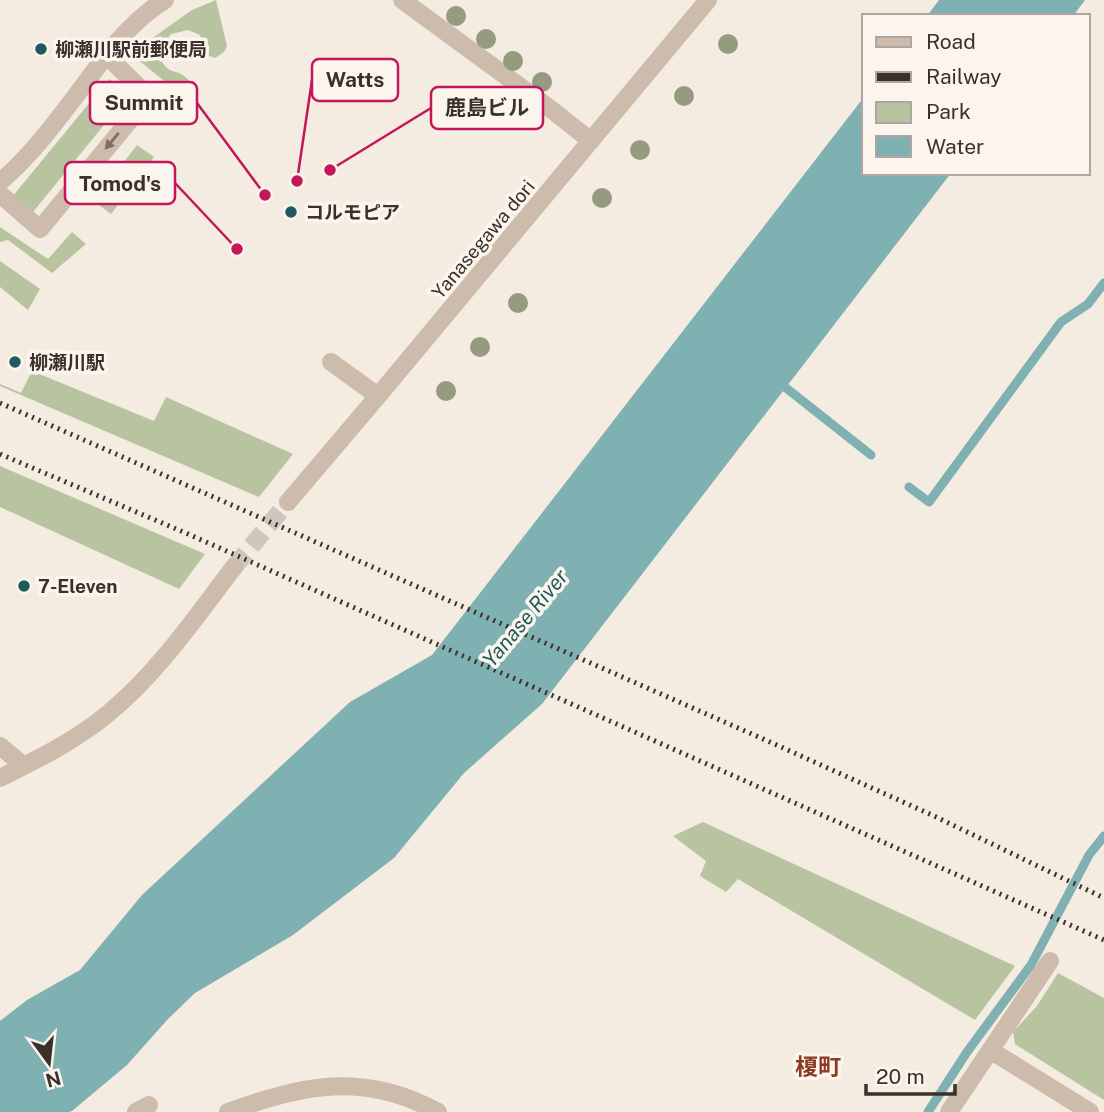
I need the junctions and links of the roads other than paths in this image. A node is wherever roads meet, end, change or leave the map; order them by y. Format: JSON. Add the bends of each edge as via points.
{"nodes":[{"id":1,"x":165,"y":0,"type":"edge"},
{"id":2,"x":402,"y":0,"type":"edge"},
{"id":3,"x":708,"y":0,"type":"edge"},
{"id":4,"x":140,"y":9,"type":"edge"},
{"id":5,"x":107,"y":55,"type":"junction"},
{"id":6,"x":592,"y":141,"type":"junction"},
{"id":7,"x":0,"y":182,"type":"edge"},
{"id":8,"x":0,"y":194,"type":"edge"},
{"id":9,"x":331,"y":362,"type":"dead end"},
{"id":10,"x":378,"y":396,"type":"junction"},
{"id":11,"x":288,"y":502,"type":"tunnel mouth"},
{"id":12,"x":234,"y":567,"type":"tunnel mouth"},
{"id":13,"x":0,"y":746,"type":"edge"},
{"id":14,"x":24,"y":766,"type":"junction"},
{"id":15,"x":0,"y":778,"type":"edge"},
{"id":16,"x":1050,"y":961,"type":"dead end"},
{"id":17,"x":990,"y":1051,"type":"junction"},
{"id":18,"x":228,"y":1112,"type":"edge"},
{"id":19,"x":438,"y":1112,"type":"edge"},
{"id":20,"x":949,"y":1112,"type":"edge"},
{"id":21,"x":1090,"y":1112,"type":"edge"}],
"edges":[{"from":1,"to":4,"type":"street"},
{"from":2,"to":6,"type":"street"},
{"from":3,"to":6,"type":"street","name":"Yanasegawa dori"},
{"from":4,"to":5,"type":"street"},
{"from":5,"to":7,"type":"street","via":[[36,146]]},
{"from":5,"to":8,"type":"street","one_way":true,"via":[[149,97],[40,229]]},
{"from":6,"to":10,"type":"street","name":"Yanasegawa dori"},
{"from":9,"to":10,"type":"street"},
{"from":10,"to":11,"type":"street","name":"Yanasegawa dori"},
{"from":12,"to":14,"type":"street","via":[[129,695],[92,726]]},
{"from":13,"to":14,"type":"street"},
{"from":14,"to":15,"type":"street"},
{"from":16,"to":17,"type":"street"},
{"from":17,"to":20,"type":"street"},
{"from":17,"to":21,"type":"street"},
{"from":18,"to":19,"type":"street","via":[[289,1092],[348,1087],[386,1091]]}]}
